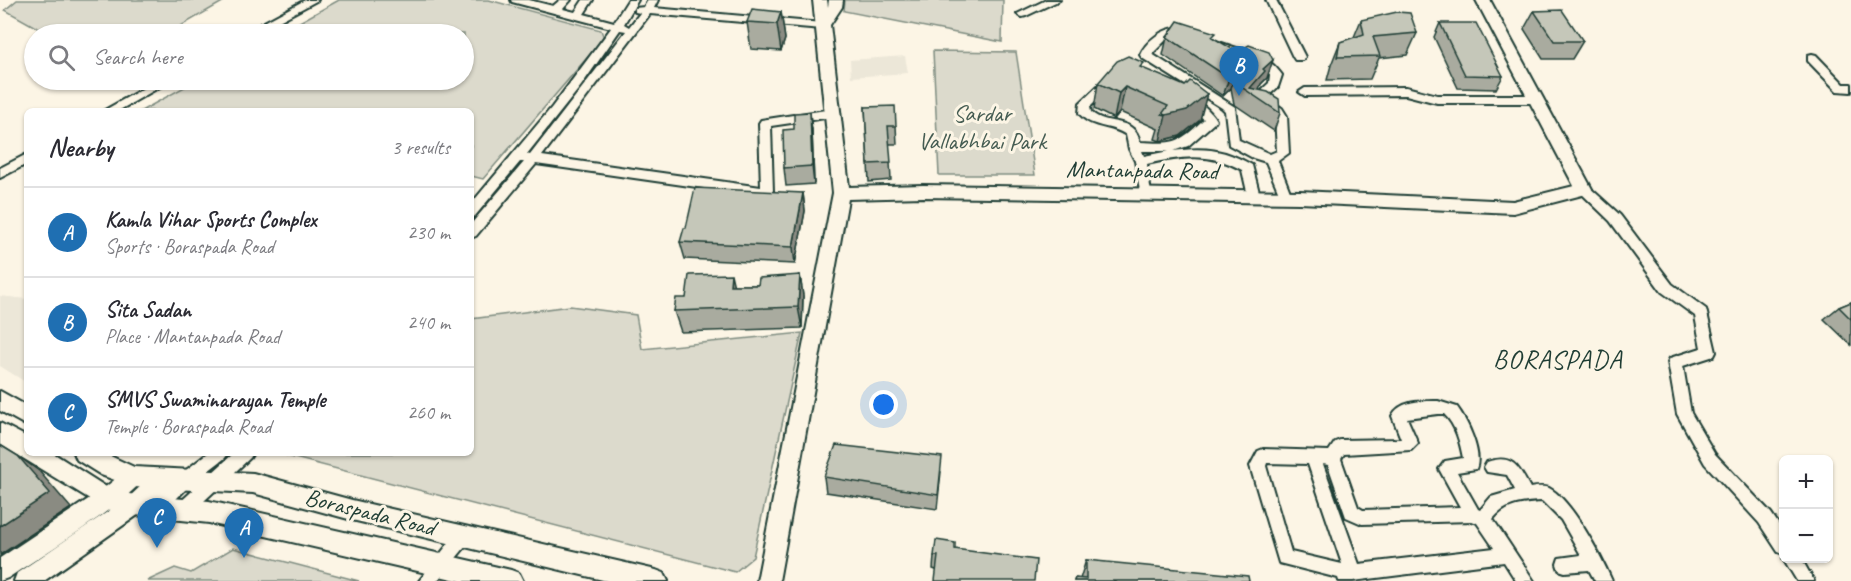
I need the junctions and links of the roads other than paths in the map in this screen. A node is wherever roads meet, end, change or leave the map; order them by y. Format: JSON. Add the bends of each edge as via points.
{"nodes":[{"id":1,"x":313,"y":0,"type":"edge"},
{"id":2,"x":516,"y":0,"type":"edge"},
{"id":3,"x":566,"y":0,"type":"edge"},
{"id":4,"x":588,"y":0,"type":"edge"},
{"id":5,"x":820,"y":0,"type":"edge"},
{"id":6,"x":836,"y":0,"type":"edge"},
{"id":7,"x":1055,"y":0,"type":"edge"},
{"id":8,"x":1271,"y":0,"type":"edge"},
{"id":9,"x":1483,"y":0,"type":"edge"},
{"id":10,"x":631,"y":4,"type":"edge"},
{"id":11,"x":650,"y":6,"type":"edge"},
{"id":12,"x":555,"y":10,"type":"junction"},
{"id":13,"x":1022,"y":14,"type":"dead end"},
{"id":14,"x":578,"y":16,"type":"junction"},
{"id":15,"x":266,"y":24,"type":"edge"},
{"id":16,"x":822,"y":26,"type":"junction"},
{"id":17,"x":617,"y":27,"type":"junction"},
{"id":18,"x":633,"y":29,"type":"junction"},
{"id":19,"x":1299,"y":57,"type":"dead end"},
{"id":20,"x":1812,"y":58,"type":"dead end"},
{"id":21,"x":1115,"y":76,"type":"edge"},
{"id":22,"x":1851,"y":88,"type":"edge"},
{"id":23,"x":148,"y":90,"type":"edge"},
{"id":24,"x":1305,"y":92,"type":"dead end"},
{"id":25,"x":1173,"y":94,"type":"edge"},
{"id":26,"x":1537,"y":99,"type":"junction"},
{"id":27,"x":115,"y":108,"type":"edge"},
{"id":28,"x":832,"y":113,"type":"junction"},
{"id":29,"x":1135,"y":146,"type":"junction"},
{"id":30,"x":516,"y":158,"type":"junction"},
{"id":31,"x":24,"y":160,"type":"edge"},
{"id":32,"x":1141,"y":160,"type":"junction"},
{"id":33,"x":532,"y":161,"type":"junction"},
{"id":34,"x":1272,"y":164,"type":"junction"},
{"id":35,"x":0,"y":174,"type":"edge"},
{"id":36,"x":1584,"y":189,"type":"junction"},
{"id":37,"x":841,"y":193,"type":"junction"},
{"id":38,"x":1144,"y":194,"type":"junction"},
{"id":39,"x":1254,"y":196,"type":"junction"},
{"id":40,"x":1282,"y":197,"type":"junction"},
{"id":41,"x":475,"y":215,"type":"edge"},
{"id":42,"x":0,"y":400,"type":"edge"},
{"id":43,"x":24,"y":415,"type":"edge"},
{"id":44,"x":0,"y":432,"type":"edge"},
{"id":45,"x":24,"y":447,"type":"edge"},
{"id":46,"x":39,"y":456,"type":"edge"},
{"id":47,"x":90,"y":456,"type":"edge"},
{"id":48,"x":215,"y":456,"type":"edge"},
{"id":49,"x":242,"y":456,"type":"edge"},
{"id":50,"x":1313,"y":458,"type":"junction"},
{"id":51,"x":1333,"y":458,"type":"junction"},
{"id":52,"x":1492,"y":467,"type":"dead end"},
{"id":53,"x":134,"y":477,"type":"junction"},
{"id":54,"x":175,"y":479,"type":"junction"},
{"id":55,"x":214,"y":481,"type":"junction"},
{"id":56,"x":1526,"y":495,"type":"junction"},
{"id":57,"x":106,"y":499,"type":"junction"},
{"id":58,"x":146,"y":506,"type":"junction"},
{"id":59,"x":184,"y":509,"type":"junction"},
{"id":60,"x":1477,"y":516,"type":"junction"},
{"id":61,"x":465,"y":535,"type":"junction"},
{"id":62,"x":1779,"y":539,"type":"edge"},
{"id":63,"x":1508,"y":554,"type":"junction"},
{"id":64,"x":1594,"y":562,"type":"junction"},
{"id":65,"x":1794,"y":563,"type":"edge"},
{"id":66,"x":1565,"y":564,"type":"dead end"},
{"id":67,"x":0,"y":571,"type":"edge"},
{"id":68,"x":434,"y":572,"type":"edge"},
{"id":69,"x":1347,"y":577,"type":"edge"},
{"id":70,"x":25,"y":581,"type":"edge"},
{"id":71,"x":511,"y":581,"type":"edge"},
{"id":72,"x":656,"y":581,"type":"edge"},
{"id":73,"x":768,"y":581,"type":"edge"},
{"id":74,"x":1526,"y":581,"type":"edge"},
{"id":75,"x":1604,"y":581,"type":"edge"},
{"id":76,"x":1806,"y":581,"type":"edge"}],
"edges":[{"from":1,"to":15,"type":"street"},
{"from":2,"to":12,"type":"street"},
{"from":3,"to":12,"type":"street"},
{"from":4,"to":14,"type":"street"},
{"from":5,"to":16,"type":"street"},
{"from":6,"to":16,"type":"street"},
{"from":7,"to":13,"type":"street"},
{"from":8,"to":19,"type":"street"},
{"from":9,"to":26,"type":"street"},
{"from":10,"to":11,"type":"street"},
{"from":10,"to":17,"type":"street"},
{"from":11,"to":16,"type":"street"},
{"from":11,"to":18,"type":"street"},
{"from":12,"to":14,"type":"street"},
{"from":14,"to":17,"type":"street"},
{"from":16,"to":28,"type":"street"},
{"from":17,"to":18,"type":"street"},
{"from":17,"to":30,"type":"street"},
{"from":18,"to":33,"type":"street"},
{"from":20,"to":22,"type":"street","via":[[1841,88]]},
{"from":21,"to":29,"type":"street","via":[[1084,106],[1085,113],[1097,122],[1126,128],[1135,136]]},
{"from":23,"to":27,"type":"street"},
{"from":24,"to":26,"type":"street","via":[[1406,91],[1437,99]]},
{"from":25,"to":29,"type":"street","via":[[1206,113],[1210,120],[1180,146]]},
{"from":26,"to":36,"type":"street"},
{"from":28,"to":33,"type":"street","via":[[765,123],[767,192]]},
{"from":28,"to":37,"type":"street"},
{"from":29,"to":32,"type":"street"},
{"from":30,"to":33,"type":"street"},
{"from":30,"to":41,"type":"street"},
{"from":31,"to":35,"type":"street"},
{"from":32,"to":38,"type":"street"},
{"from":32,"to":39,"type":"street","via":[[1184,154],[1228,156],[1248,168]]},
{"from":33,"to":41,"type":"street"},
{"from":34,"to":34,"type":"street","via":[[1283,153],[1281,116],[1262,102],[1261,96],[1274,84],[1276,75],[1268,65],[1178,31],[1169,31],[1148,50],[1146,55],[1153,61],[1226,105],[1231,111],[1233,142]]},
{"from":34,"to":40,"type":"street","via":[[1271,174]]},
{"from":36,"to":40,"type":"street","name":"Mantanpada Road","via":[[1513,207]]},
{"from":36,"to":62,"type":"street","via":[[1615,218],[1667,288],[1701,313],[1708,352],[1675,362],[1684,414],[1710,459],[1765,518]]},
{"from":37,"to":38,"type":"street","name":"Mantanpada Road"},
{"from":37,"to":73,"type":"street"},
{"from":38,"to":39,"type":"street","name":"Mantanpada Road"},
{"from":39,"to":40,"type":"street","name":"Mantanpada Road"},
{"from":42,"to":43,"type":"main road"},
{"from":44,"to":45,"type":"main road"},
{"from":46,"to":57,"type":"main road","name":"Boraspada Road"},
{"from":47,"to":53,"type":"main road","name":"Boraspada Road"},
{"from":48,"to":54,"type":"street"},
{"from":49,"to":55,"type":"street"},
{"from":50,"to":51,"type":"street"},
{"from":50,"to":69,"type":"street","via":[[1351,562]]},
{"from":50,"to":69,"type":"street","via":[[1263,456],[1258,466],[1285,558]]},
{"from":51,"to":60,"type":"street","via":[[1352,512],[1362,517]]},
{"from":51,"to":60,"type":"street","via":[[1340,447],[1406,446],[1410,442],[1399,416],[1405,410],[1448,408],[1455,413],[1471,464],[1450,465],[1447,469]]},
{"from":52,"to":56,"type":"street","via":[[1512,470]]},
{"from":53,"to":54,"type":"main road","name":"Boraspada Road"},
{"from":53,"to":57,"type":"street"},
{"from":54,"to":55,"type":"main road","name":"Boraspada Road"},
{"from":54,"to":58,"type":"street"},
{"from":55,"to":59,"type":"street"},
{"from":55,"to":61,"type":"main road","name":"Boraspada Road","via":[[253,483]]},
{"from":56,"to":60,"type":"street","via":[[1497,502]]},
{"from":56,"to":64,"type":"street","via":[[1545,494],[1557,502]]},
{"from":57,"to":58,"type":"main road","name":"Boraspada Road"},
{"from":57,"to":67,"type":"street"},
{"from":58,"to":59,"type":"main road","name":"Boraspada Road"},
{"from":58,"to":70,"type":"street"},
{"from":59,"to":68,"type":"main road","name":"Boraspada Road","via":[[209,512]]},
{"from":60,"to":63,"type":"street"},
{"from":61,"to":68,"type":"street"},
{"from":61,"to":72,"type":"main road","name":"Boraspada Road"},
{"from":63,"to":69,"type":"street"},
{"from":63,"to":74,"type":"street"},
{"from":64,"to":66,"type":"street"},
{"from":64,"to":75,"type":"street"},
{"from":65,"to":76,"type":"street"},
{"from":68,"to":71,"type":"main road","name":"Boraspada Road"}]}
